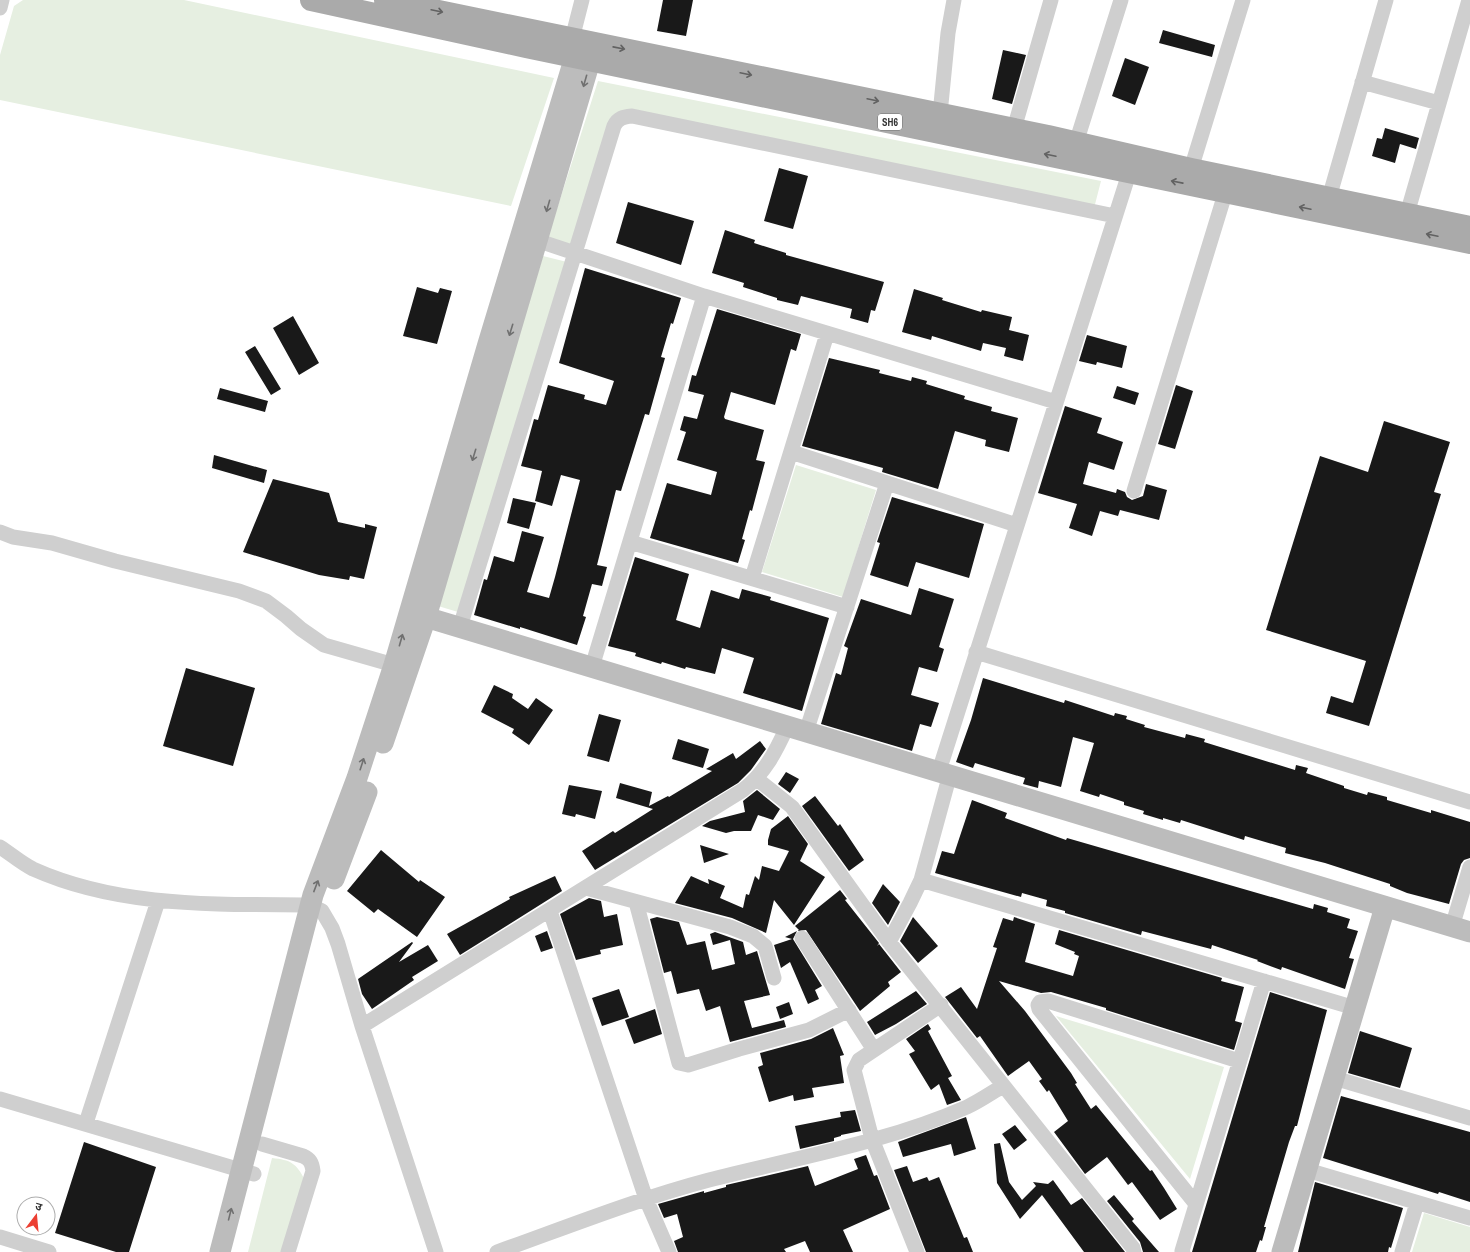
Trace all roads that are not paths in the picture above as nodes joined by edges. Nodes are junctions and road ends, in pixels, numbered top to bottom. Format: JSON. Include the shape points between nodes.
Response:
{"nodes":[{"id":1,"x":2,"y":0,"type":"edge"},
{"id":2,"x":311,"y":0,"type":"edge"},
{"id":3,"x":385,"y":0,"type":"edge"},
{"id":4,"x":582,"y":0,"type":"edge"},
{"id":5,"x":954,"y":0,"type":"edge"},
{"id":6,"x":1051,"y":0,"type":"edge"},
{"id":7,"x":1121,"y":0,"type":"edge"},
{"id":8,"x":1243,"y":0,"type":"edge"},
{"id":9,"x":1386,"y":0,"type":"edge"},
{"id":10,"x":1469,"y":0,"type":"edge"},
{"id":11,"x":0,"y":8,"type":"edge"},
{"id":12,"x":583,"y":48,"type":"junction"},
{"id":13,"x":1362,"y":82,"type":"junction"},
{"id":14,"x":1439,"y":103,"type":"junction"},
{"id":15,"x":940,"y":114,"type":"junction"},
{"id":16,"x":1014,"y":129,"type":"junction"},
{"id":17,"x":1076,"y":143,"type":"junction"},
{"id":18,"x":1132,"y":164,"type":"junction"},
{"id":19,"x":1191,"y":169,"type":"junction"},
{"id":20,"x":1228,"y":184,"type":"junction"},
{"id":21,"x":1329,"y":198,"type":"junction"},
{"id":22,"x":1407,"y":214,"type":"junction"},
{"id":23,"x":1115,"y":216,"type":"junction"},
{"id":24,"x":1470,"y":227,"type":"edge"},
{"id":25,"x":529,"y":238,"type":"junction"},
{"id":26,"x":1470,"y":243,"type":"edge"},
{"id":27,"x":575,"y":255,"type":"junction"},
{"id":28,"x":704,"y":296,"type":"junction"},
{"id":29,"x":827,"y":334,"type":"junction"},
{"id":30,"x":1056,"y":402,"type":"junction"},
{"id":31,"x":791,"y":452,"type":"junction"},
{"id":32,"x":887,"y":483,"type":"junction"},
{"id":33,"x":1134,"y":491,"type":"dead end"},
{"id":34,"x":1017,"y":525,"type":"junction"},
{"id":35,"x":0,"y":532,"type":"edge"},
{"id":36,"x":630,"y":542,"type":"junction"},
{"id":37,"x":752,"y":578,"type":"junction"},
{"id":38,"x":847,"y":607,"type":"junction"},
{"id":39,"x":417,"y":614,"type":"junction"},
{"id":40,"x":460,"y":627,"type":"junction"},
{"id":41,"x":976,"y":652,"type":"junction"},
{"id":42,"x":394,"y":665,"type":"junction"},
{"id":43,"x":592,"y":668,"type":"junction"},
{"id":44,"x":797,"y":730,"type":"junction"},
{"id":45,"x":944,"y":773,"type":"junction"},
{"id":46,"x":757,"y":779,"type":"junction"},
{"id":47,"x":1470,"y":802,"type":"edge"},
{"id":48,"x":0,"y":847,"type":"edge"},
{"id":49,"x":1470,"y":867,"type":"edge"},
{"id":50,"x":920,"y":880,"type":"junction"},
{"id":51,"x":586,"y":888,"type":"junction"},
{"id":52,"x":158,"y":901,"type":"junction"},
{"id":53,"x":636,"y":902,"type":"junction"},
{"id":54,"x":1385,"y":907,"type":"junction"},
{"id":55,"x":316,"y":908,"type":"junction"},
{"id":56,"x":550,"y":911,"type":"junction"},
{"id":57,"x":1461,"y":930,"type":"edge"},
{"id":58,"x":802,"y":938,"type":"dead end"},
{"id":59,"x":889,"y":942,"type":"junction"},
{"id":60,"x":774,"y":978,"type":"dead end"},
{"id":61,"x":1264,"y":981,"type":"junction"},
{"id":62,"x":940,"y":1005,"type":"junction"},
{"id":63,"x":1355,"y":1008,"type":"junction"},
{"id":64,"x":849,"y":1010,"type":"junction"},
{"id":65,"x":362,"y":1026,"type":"junction"},
{"id":66,"x":874,"y":1050,"type":"junction"},
{"id":67,"x":1239,"y":1061,"type":"junction"},
{"id":68,"x":1334,"y":1078,"type":"junction"},
{"id":69,"x":1003,"y":1086,"type":"junction"},
{"id":70,"x":0,"y":1099,"type":"edge"},
{"id":71,"x":1470,"y":1118,"type":"edge"},
{"id":72,"x":86,"y":1123,"type":"junction"},
{"id":73,"x":872,"y":1139,"type":"junction"},
{"id":74,"x":262,"y":1144,"type":"junction"},
{"id":75,"x":1306,"y":1170,"type":"junction"},
{"id":76,"x":248,"y":1172,"type":"junction"},
{"id":77,"x":646,"y":1198,"type":"junction"},
{"id":78,"x":1417,"y":1203,"type":"junction"},
{"id":79,"x":1196,"y":1204,"type":"junction"},
{"id":80,"x":1470,"y":1218,"type":"edge"},
{"id":81,"x":0,"y":1237,"type":"edge"},
{"id":82,"x":48,"y":1252,"type":"edge"},
{"id":83,"x":220,"y":1252,"type":"edge"},
{"id":84,"x":235,"y":1252,"type":"edge"},
{"id":85,"x":288,"y":1252,"type":"edge"},
{"id":86,"x":436,"y":1252,"type":"edge"},
{"id":87,"x":497,"y":1252,"type":"edge"},
{"id":88,"x":669,"y":1252,"type":"edge"},
{"id":89,"x":917,"y":1252,"type":"edge"},
{"id":90,"x":1134,"y":1252,"type":"edge"},
{"id":91,"x":1182,"y":1252,"type":"edge"},
{"id":92,"x":1282,"y":1252,"type":"edge"},
{"id":93,"x":1402,"y":1252,"type":"edge"}],
"edges":[{"from":1,"to":11,"type":"street"},
{"from":2,"to":12,"type":"main road","number":"SH6"},
{"from":3,"to":12,"type":"main road","number":"SH6","one_way":true},
{"from":4,"to":12,"type":"street"},
{"from":5,"to":15,"type":"street","via":[[948,32]]},
{"from":6,"to":16,"type":"street"},
{"from":7,"to":17,"type":"street"},
{"from":8,"to":19,"type":"street"},
{"from":9,"to":13,"type":"street"},
{"from":10,"to":14,"type":"street"},
{"from":12,"to":15,"type":"main road","number":"SH6","one_way":true},
{"from":18,"to":12,"type":"main road","number":"SH6","one_way":true},
{"from":12,"to":25,"type":"main road"},
{"from":13,"to":14,"type":"street"},
{"from":13,"to":21,"type":"street"},
{"from":14,"to":22,"type":"street"},
{"from":15,"to":16,"type":"main road","number":"SH6"},
{"from":16,"to":17,"type":"main road","number":"SH6"},
{"from":17,"to":18,"type":"main road","number":"SH6"},
{"from":18,"to":19,"type":"main road","number":"SH6"},
{"from":20,"to":18,"type":"main road","number":"SH6","one_way":true},
{"from":18,"to":23,"type":"street"},
{"from":19,"to":20,"type":"main road","number":"SH6"},
{"from":20,"to":21,"type":"main road","number":"SH6"},
{"from":26,"to":20,"type":"main road","number":"SH6","one_way":true},
{"from":20,"to":33,"type":"street"},
{"from":21,"to":22,"type":"main road","number":"SH6"},
{"from":22,"to":24,"type":"main road","number":"SH6"},
{"from":23,"to":27,"type":"street","via":[[632,116],[622,117],[614,126]]},
{"from":23,"to":30,"type":"street"},
{"from":25,"to":27,"type":"street"},
{"from":25,"to":39,"type":"main road"},
{"from":27,"to":28,"type":"street"},
{"from":27,"to":40,"type":"street"},
{"from":28,"to":29,"type":"street"},
{"from":28,"to":36,"type":"street"},
{"from":29,"to":30,"type":"street"},
{"from":29,"to":31,"type":"street"},
{"from":30,"to":34,"type":"street"},
{"from":31,"to":32,"type":"street"},
{"from":31,"to":37,"type":"street"},
{"from":32,"to":34,"type":"street"},
{"from":32,"to":38,"type":"street"},
{"from":34,"to":41,"type":"street"},
{"from":35,"to":42,"type":"street","via":[[239,591],[266,601],[324,645]]},
{"from":36,"to":37,"type":"street"},
{"from":36,"to":43,"type":"street"},
{"from":37,"to":38,"type":"street"},
{"from":38,"to":44,"type":"street"},
{"from":39,"to":40,"type":"main road"},
{"from":42,"to":39,"type":"main road","one_way":true},
{"from":39,"to":55,"type":"main road","via":[[360,812]]},
{"from":40,"to":43,"type":"main road"},
{"from":41,"to":45,"type":"street"},
{"from":41,"to":47,"type":"street"},
{"from":55,"to":42,"type":"main road","one_way":true},
{"from":43,"to":44,"type":"main road"},
{"from":44,"to":45,"type":"main road"},
{"from":44,"to":46,"type":"street","via":[[776,751]]},
{"from":45,"to":50,"type":"street"},
{"from":45,"to":54,"type":"main road"},
{"from":46,"to":51,"type":"street"},
{"from":46,"to":59,"type":"street","via":[[792,808]]},
{"from":48,"to":52,"type":"street","via":[[32,868],[73,884]]},
{"from":49,"to":57,"type":"street"},
{"from":50,"to":59,"type":"street"},
{"from":50,"to":61,"type":"street"},
{"from":51,"to":53,"type":"street"},
{"from":51,"to":56,"type":"street"},
{"from":52,"to":55,"type":"street"},
{"from":52,"to":72,"type":"street"},
{"from":53,"to":60,"type":"street","via":[[730,927],[753,936],[765,946]]},
{"from":53,"to":64,"type":"street","via":[[679,1063],[688,1065],[739,1048],[809,1030]]},
{"from":54,"to":57,"type":"main road"},
{"from":54,"to":63,"type":"main road"},
{"from":55,"to":65,"type":"street","via":[[332,928]]},
{"from":55,"to":74,"type":"main road"},
{"from":55,"to":76,"type":"main road"},
{"from":56,"to":65,"type":"street"},
{"from":56,"to":77,"type":"street"},
{"from":58,"to":64,"type":"street"},
{"from":59,"to":62,"type":"street"},
{"from":61,"to":63,"type":"street"},
{"from":61,"to":67,"type":"street"},
{"from":62,"to":66,"type":"street"},
{"from":62,"to":69,"type":"street"},
{"from":63,"to":68,"type":"main road"},
{"from":64,"to":66,"type":"street"},
{"from":65,"to":86,"type":"street"},
{"from":66,"to":73,"type":"street","via":[[858,1060],[854,1070]]},
{"from":67,"to":79,"type":"street"},
{"from":67,"to":79,"type":"street","via":[[1048,1001],[1040,1002],[1038,1005]]},
{"from":68,"to":71,"type":"street"},
{"from":68,"to":75,"type":"main road"},
{"from":69,"to":73,"type":"street","via":[[968,1106],[932,1121]]},
{"from":69,"to":90,"type":"street"},
{"from":70,"to":72,"type":"street"},
{"from":72,"to":76,"type":"street"},
{"from":73,"to":77,"type":"street"},
{"from":73,"to":89,"type":"street"},
{"from":74,"to":76,"type":"main road"},
{"from":74,"to":85,"type":"street","via":[[303,1156],[312,1164],[313,1171]]},
{"from":75,"to":78,"type":"street"},
{"from":75,"to":92,"type":"main road"},
{"from":83,"to":76,"type":"main road","one_way":true},
{"from":76,"to":84,"type":"main road"},
{"from":77,"to":87,"type":"street"},
{"from":77,"to":88,"type":"street"},
{"from":78,"to":80,"type":"street"},
{"from":78,"to":93,"type":"street"},
{"from":79,"to":91,"type":"street"},
{"from":81,"to":82,"type":"street"}]}
